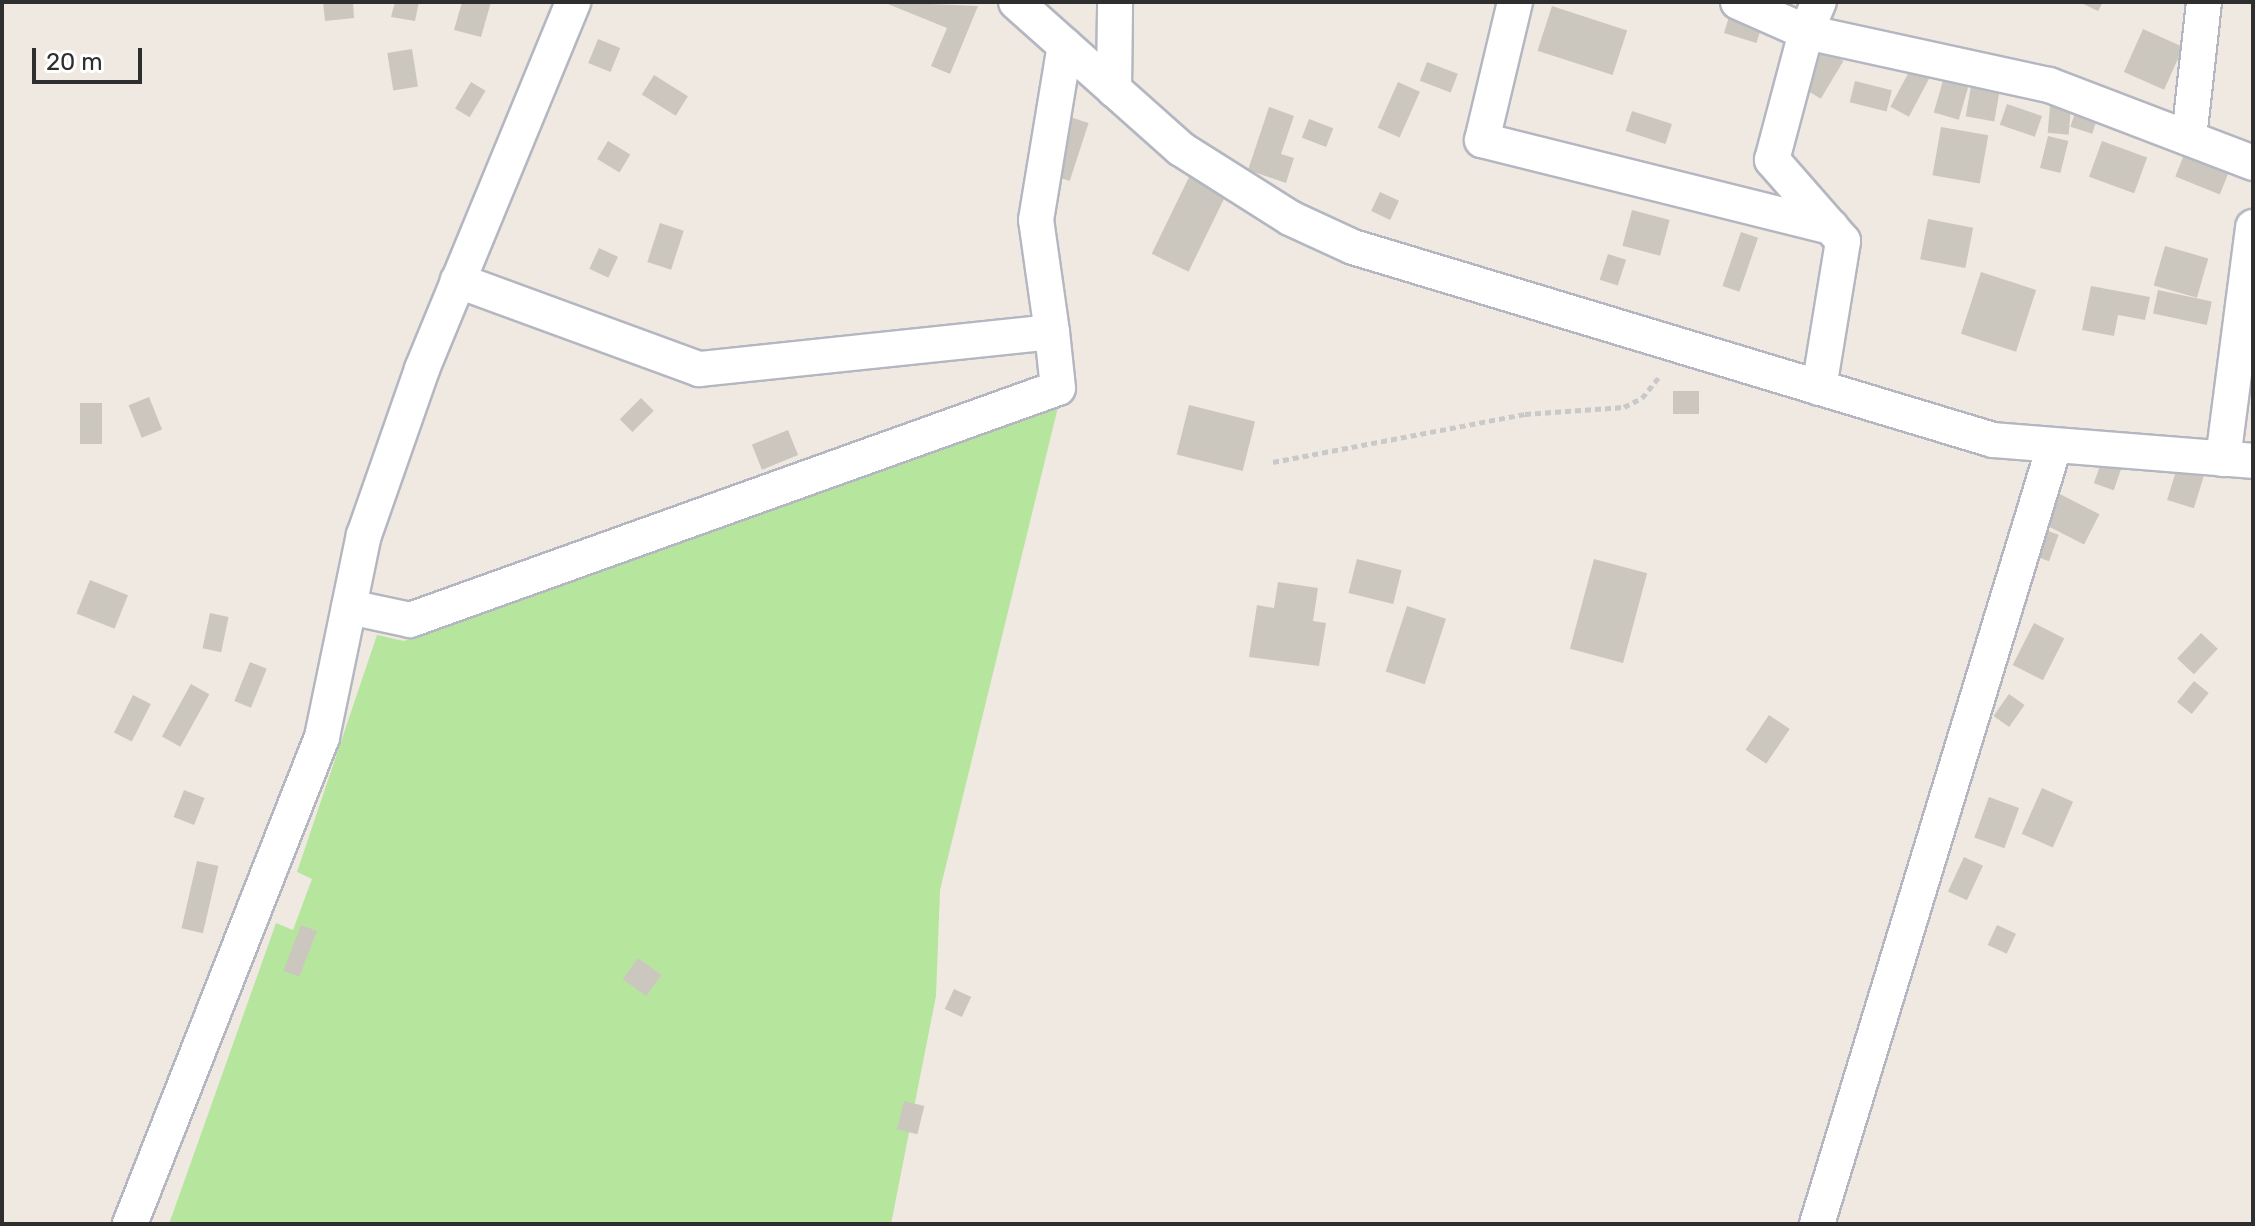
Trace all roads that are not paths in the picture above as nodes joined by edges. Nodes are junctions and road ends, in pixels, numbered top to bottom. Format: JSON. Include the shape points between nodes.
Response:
{"nodes":[{"id":1,"x":573,"y":2,"type":"edge"},
{"id":2,"x":1016,"y":2,"type":"edge"},
{"id":3,"x":1115,"y":2,"type":"edge"},
{"id":4,"x":1515,"y":2,"type":"edge"},
{"id":5,"x":1738,"y":2,"type":"edge"},
{"id":6,"x":2204,"y":2,"type":"edge"},
{"id":7,"x":1812,"y":17,"type":"edge"},
{"id":8,"x":1065,"y":45,"type":"junction"},
{"id":9,"x":1114,"y":90,"type":"junction"},
{"id":10,"x":2189,"y":138,"type":"junction"},
{"id":11,"x":2253,"y":163,"type":"edge"},
{"id":12,"x":1831,"y":227,"type":"junction"},
{"id":13,"x":2253,"y":227,"type":"edge"},
{"id":14,"x":458,"y":281,"type":"junction"},
{"id":15,"x":1052,"y":332,"type":"junction"},
{"id":16,"x":1819,"y":388,"type":"junction"},
{"id":17,"x":2054,"y":447,"type":"junction"},
{"id":18,"x":2238,"y":460,"type":"edge"},
{"id":19,"x":349,"y":607,"type":"junction"},
{"id":20,"x":130,"y":1224,"type":"edge"},
{"id":21,"x":1817,"y":1224,"type":"edge"}],
"edges":[{"from":1,"to":14,"type":"street"},
{"from":2,"to":8,"type":"street"},
{"from":3,"to":9,"type":"street"},
{"from":4,"to":12,"type":"street","via":[[1482,140]]},
{"from":5,"to":7,"type":"street"},
{"from":6,"to":10,"type":"street"},
{"from":7,"to":10,"type":"street","via":[[2049,85]]},
{"from":7,"to":12,"type":"street","via":[[1772,160]]},
{"from":8,"to":9,"type":"street"},
{"from":8,"to":15,"type":"street","via":[[1036,220]]},
{"from":9,"to":16,"type":"street","via":[[1181,149],[1328,236],[1424,272]]},
{"from":10,"to":11,"type":"street"},
{"from":12,"to":16,"type":"street","via":[[1843,241]]},
{"from":13,"to":18,"type":"street"},
{"from":14,"to":15,"type":"street","via":[[699,369]]},
{"from":14,"to":19,"type":"street","via":[[364,535]]},
{"from":15,"to":19,"type":"street","via":[[1058,388],[410,620]]},
{"from":16,"to":17,"type":"street","via":[[1993,440]]},
{"from":17,"to":18,"type":"street"},
{"from":17,"to":21,"type":"street"},
{"from":19,"to":20,"type":"street","via":[[322,737]]}]}
